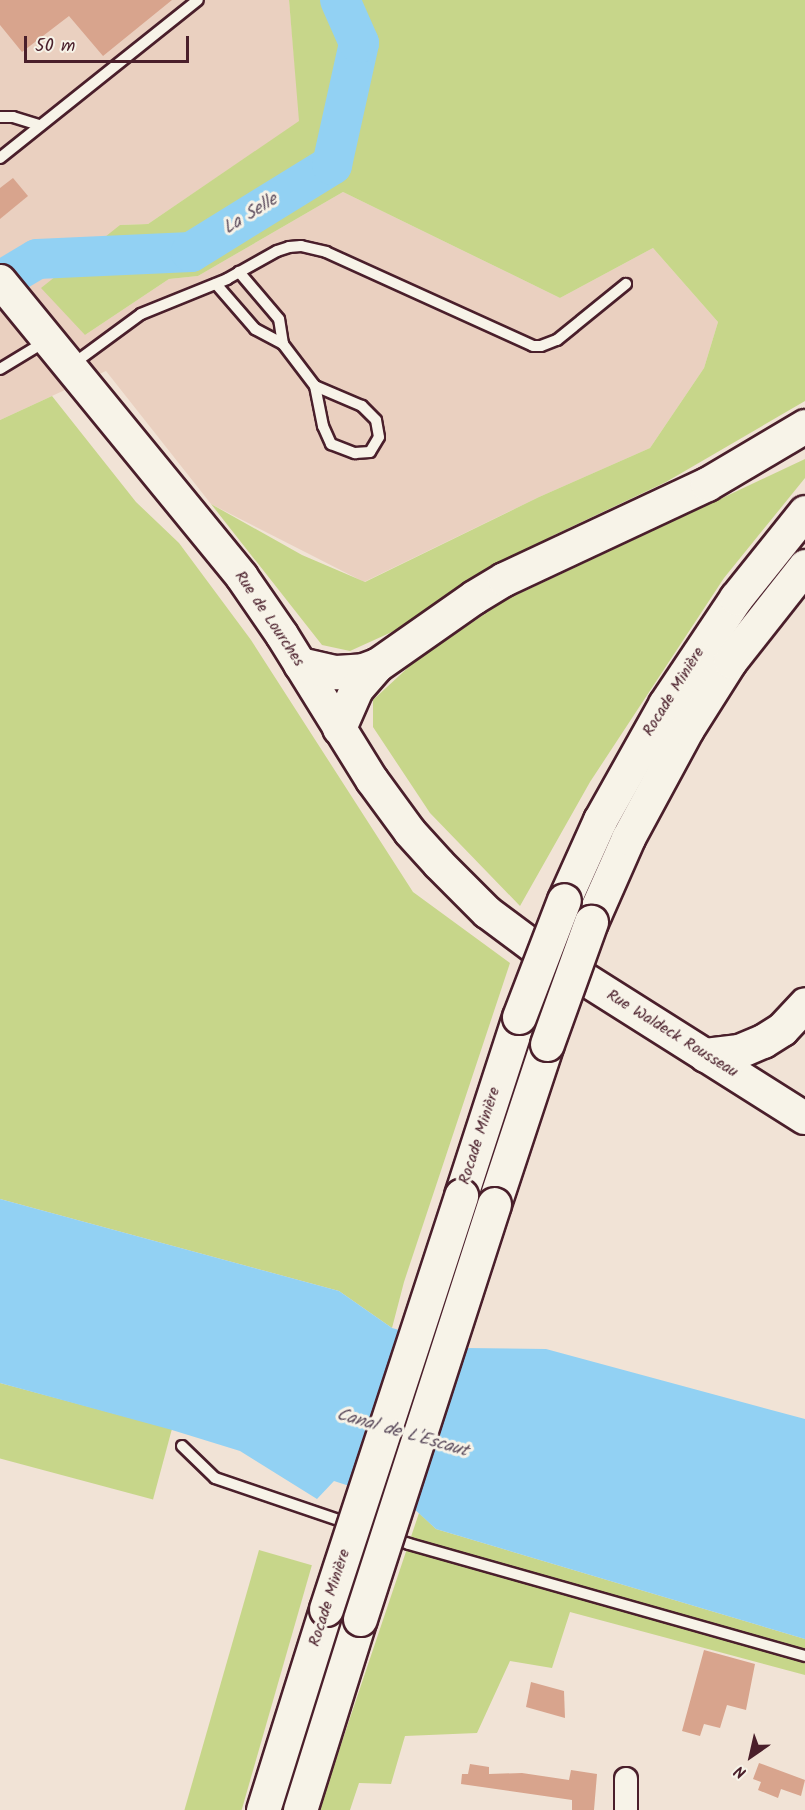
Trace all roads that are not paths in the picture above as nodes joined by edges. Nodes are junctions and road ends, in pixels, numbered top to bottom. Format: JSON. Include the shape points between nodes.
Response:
{"nodes":[{"id":1,"x":198,"y":0,"type":"edge"},
{"id":2,"x":0,"y":117,"type":"edge"},
{"id":3,"x":40,"y":125,"type":"junction"},
{"id":4,"x":0,"y":158,"type":"edge"},
{"id":5,"x":239,"y":272,"type":"junction"},
{"id":6,"x":216,"y":284,"type":"junction"},
{"id":7,"x":626,"y":285,"type":"dead end"},
{"id":8,"x":7,"y":289,"type":"edge"},
{"id":9,"x":48,"y":339,"type":"junction"},
{"id":10,"x":283,"y":344,"type":"junction"},
{"id":11,"x":70,"y":366,"type":"junction"},
{"id":12,"x":0,"y":369,"type":"edge"},
{"id":13,"x":315,"y":386,"type":"junction"},
{"id":14,"x":805,"y":426,"type":"edge"},
{"id":15,"x":805,"y":512,"type":"edge"},
{"id":16,"x":805,"y":566,"type":"edge"},
{"id":17,"x":300,"y":664,"type":"junction"},
{"id":18,"x":377,"y":665,"type":"junction"},
{"id":19,"x":339,"y":728,"type":"junction"},
{"id":20,"x":540,"y":951,"type":"joint"},
{"id":21,"x":805,"y":1004,"type":"edge"},
{"id":22,"x":705,"y":1055,"type":"junction"},
{"id":23,"x":805,"y":1118,"type":"edge"},
{"id":24,"x":182,"y":1446,"type":"dead end"},
{"id":25,"x":805,"y":1656,"type":"edge"},
{"id":26,"x":626,"y":1779,"type":"dead end"},
{"id":27,"x":263,"y":1810,"type":"edge"},
{"id":28,"x":300,"y":1810,"type":"edge"},
{"id":29,"x":626,"y":1810,"type":"edge"}],
"edges":[{"from":1,"to":3,"type":"lane"},
{"from":2,"to":3,"type":"lane"},
{"from":3,"to":4,"type":"lane"},
{"from":5,"to":6,"type":"lane"},
{"from":5,"to":7,"type":"lane","via":[[290,247],[313,248],[533,346],[557,340]]},
{"from":5,"to":10,"type":"lane","via":[[279,319]]},
{"from":6,"to":10,"type":"lane","via":[[255,329]]},
{"from":6,"to":11,"type":"lane","via":[[141,314]]},
{"from":8,"to":9,"type":"street","name":"Rue de Lourches"},
{"from":9,"to":11,"type":"street","name":"Rue de Lourches"},
{"from":9,"to":12,"type":"lane"},
{"from":10,"to":13,"type":"lane"},
{"from":11,"to":17,"type":"street","name":"Rue de Lourches","via":[[242,577]]},
{"from":13,"to":13,"type":"lane","via":[[322,426],[331,444],[355,453],[370,452],[379,437],[376,420],[362,406]]},
{"from":14,"to":18,"type":"highway","via":[[691,492],[504,579]]},
{"from":15,"to":27,"type":"highway","name":"Rocade Minière","bridge":true,"via":[[736,598],[665,704],[600,820],[564,900],[519,1017]]},
{"from":16,"to":28,"type":"highway","name":"Rocade Minière","bridge":true,"via":[[730,661],[687,729],[632,829],[591,921],[494,1204]]},
{"from":17,"to":18,"type":"highway","via":[[336,672]]},
{"from":17,"to":19,"type":"street","name":"Rue de Lourches"},
{"from":18,"to":19,"type":"highway","via":[[356,689]]},
{"from":19,"to":20,"type":"street","name":"Rue de Lourches","via":[[383,796],[425,849],[487,912]]},
{"from":20,"to":22,"type":"street","name":"Rue Waldeck Rousseau"},
{"from":21,"to":22,"type":"highway","via":[[782,1029],[763,1041],[739,1051]]},
{"from":22,"to":23,"type":"street","name":"Rue Waldeck Rousseau"},
{"from":24,"to":25,"type":"lane","via":[[215,1478],[409,1544]]},
{"from":26,"to":29,"type":"street"}]}
